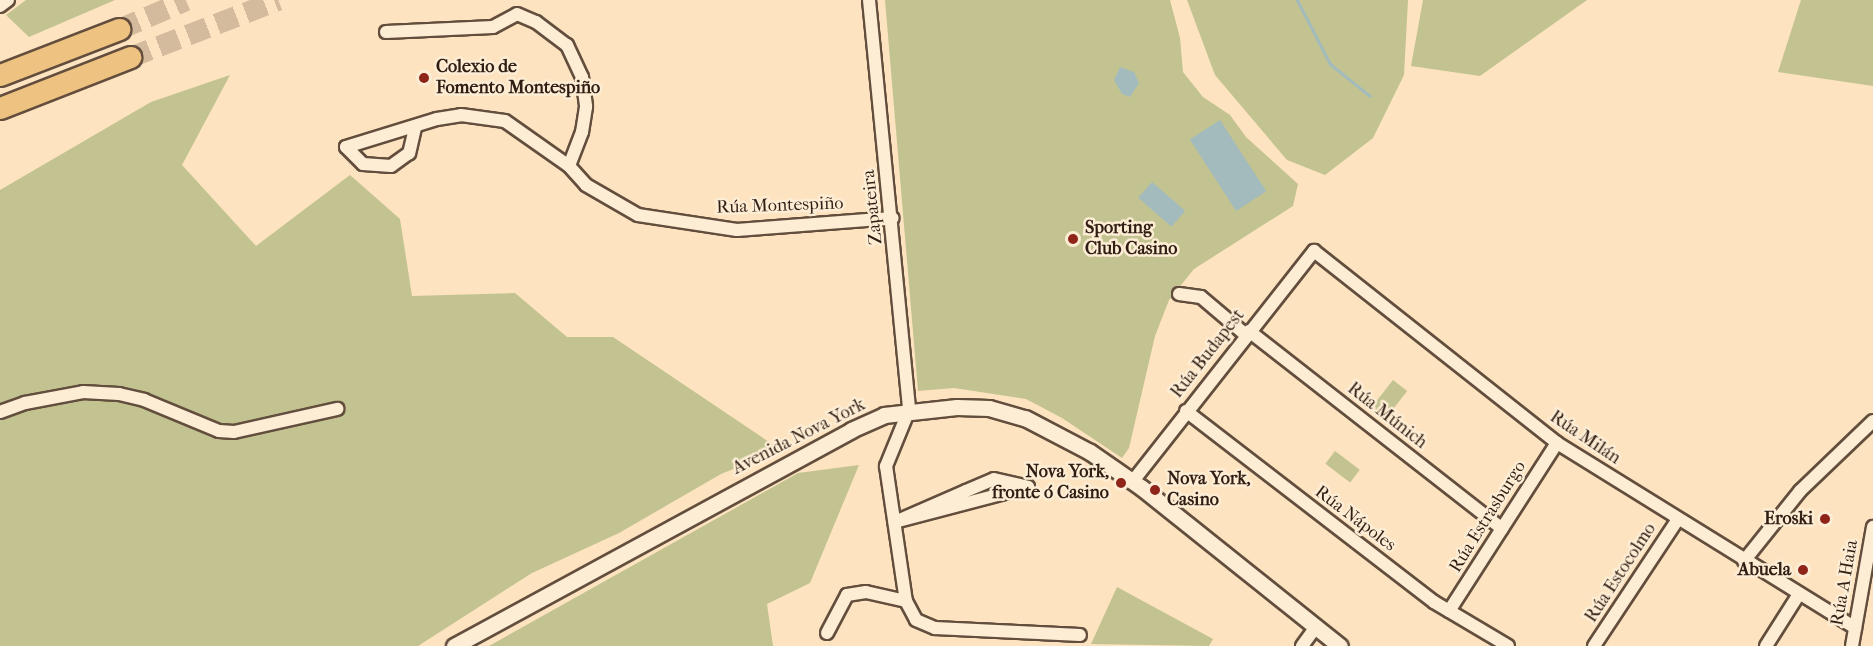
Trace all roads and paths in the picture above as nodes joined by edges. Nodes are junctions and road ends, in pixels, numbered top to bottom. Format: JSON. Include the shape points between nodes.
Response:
{"nodes":[{"id":1,"x":8,"y":0,"type":"edge"},
{"id":2,"x":869,"y":0,"type":"edge"},
{"id":3,"x":0,"y":6,"type":"edge"},
{"id":4,"x":119,"y":29,"type":"tunnel mouth"},
{"id":5,"x":386,"y":32,"type":"dead end"},
{"id":6,"x":130,"y":57,"type":"tunnel mouth"},
{"id":7,"x":0,"y":75,"type":"edge"},
{"id":8,"x":0,"y":108,"type":"edge"},
{"id":9,"x":415,"y":128,"type":"junction"},
{"id":10,"x":569,"y":166,"type":"junction"},
{"id":11,"x":892,"y":218,"type":"junction"},
{"id":12,"x":1314,"y":251,"type":"joint"},
{"id":13,"x":1179,"y":294,"type":"dead end"},
{"id":14,"x":1248,"y":333,"type":"junction"},
{"id":15,"x":337,"y":410,"type":"dead end"},
{"id":16,"x":909,"y":410,"type":"junction"},
{"id":17,"x":1186,"y":411,"type":"junction"},
{"id":18,"x":0,"y":412,"type":"edge"},
{"id":19,"x":1873,"y":421,"type":"edge"},
{"id":20,"x":1873,"y":428,"type":"edge"},
{"id":21,"x":1854,"y":438,"type":"junction"},
{"id":22,"x":1557,"y":443,"type":"junction"},
{"id":23,"x":1132,"y":481,"type":"junction"},
{"id":24,"x":1677,"y":519,"type":"junction"},
{"id":25,"x":895,"y":522,"type":"junction"},
{"id":26,"x":1873,"y":527,"type":"edge"},
{"id":27,"x":1502,"y":529,"type":"junction"},
{"id":28,"x":1744,"y":561,"type":"junction"},
{"id":29,"x":1799,"y":594,"type":"junction"},
{"id":30,"x":906,"y":602,"type":"junction"},
{"id":31,"x":1449,"y":611,"type":"junction"},
{"id":32,"x":1315,"y":628,"type":"junction"},
{"id":33,"x":1855,"y":628,"type":"junction"},
{"id":34,"x":827,"y":633,"type":"dead end"},
{"id":35,"x":1080,"y":635,"type":"dead end"},
{"id":36,"x":454,"y":646,"type":"edge"},
{"id":37,"x":1302,"y":646,"type":"edge"},
{"id":38,"x":1340,"y":646,"type":"edge"},
{"id":39,"x":1508,"y":646,"type":"edge"},
{"id":40,"x":1594,"y":646,"type":"edge"},
{"id":41,"x":1766,"y":646,"type":"edge"},
{"id":42,"x":1852,"y":646,"type":"edge"}],
"edges":[{"from":1,"to":3,"type":"street"},
{"from":2,"to":11,"type":"street","name":"Zapateira"},
{"from":4,"to":7,"type":"highway"},
{"from":5,"to":10,"type":"street","via":[[493,27],[517,14],[536,22],[567,45],[582,77],[586,107],[582,132]]},
{"from":6,"to":8,"type":"highway"},
{"from":9,"to":9,"type":"street","name":"Rúa Montespiño","via":[[404,131],[346,147],[363,164],[391,166],[409,153]]},
{"from":9,"to":10,"type":"street","name":"Rúa Montespiño","via":[[461,115],[505,121]]},
{"from":10,"to":11,"type":"street","name":"Rúa Montespiño","via":[[586,185],[638,215],[690,225],[737,230]]},
{"from":11,"to":16,"type":"street","name":"Zapateira"},
{"from":12,"to":14,"type":"street","name":"Rúa Budapest"},
{"from":12,"to":22,"type":"street","name":"Rúa Milán"},
{"from":13,"to":14,"type":"street","name":"Rúa Múnich","via":[[1201,297]]},
{"from":14,"to":17,"type":"street","name":"Rúa Budapest"},
{"from":14,"to":27,"type":"street","name":"Rúa Múnich"},
{"from":15,"to":18,"type":"street","via":[[234,432],[119,394],[83,392]]},
{"from":16,"to":23,"type":"street","name":"Avenida Nova York","via":[[989,408],[1024,418],[1090,452]]},
{"from":16,"to":25,"type":"street","via":[[886,466]]},
{"from":16,"to":36,"type":"street","name":"Avenida Nova York","via":[[884,415],[821,445]]},
{"from":17,"to":23,"type":"street","name":"Rúa Budapest"},
{"from":17,"to":31,"type":"street","name":"Rúa Nápoles"},
{"from":19,"to":21,"type":"street"},
{"from":20,"to":21,"type":"street"},
{"from":21,"to":28,"type":"street","via":[[1800,491]]},
{"from":22,"to":24,"type":"street","name":"Rúa Milán"},
{"from":22,"to":27,"type":"street","name":"Rúa Estrasburgo"},
{"from":23,"to":32,"type":"street","name":"Avenida Nova York"},
{"from":24,"to":28,"type":"street","name":"Rúa Milán"},
{"from":24,"to":40,"type":"street","name":"Rúa Estocolmo"},
{"from":25,"to":25,"type":"street","via":[[918,519],[1028,487],[994,479]]},
{"from":25,"to":30,"type":"street"},
{"from":26,"to":33,"type":"street","name":"Rúa A Haia"},
{"from":27,"to":31,"type":"street","name":"Rúa Estrasburgo"},
{"from":28,"to":29,"type":"street","name":"Rúa Milán"},
{"from":29,"to":33,"type":"street","name":"Rúa Milán"},
{"from":29,"to":41,"type":"street"},
{"from":30,"to":34,"type":"street","via":[[866,592],[847,595]]},
{"from":30,"to":35,"type":"street","via":[[916,620],[935,628]]},
{"from":31,"to":39,"type":"street","name":"Rúa Nápoles"},
{"from":32,"to":37,"type":"street"},
{"from":32,"to":38,"type":"street","name":"Avenida Nova York"},
{"from":33,"to":42,"type":"street","name":"Rúa A Haia"}]}
